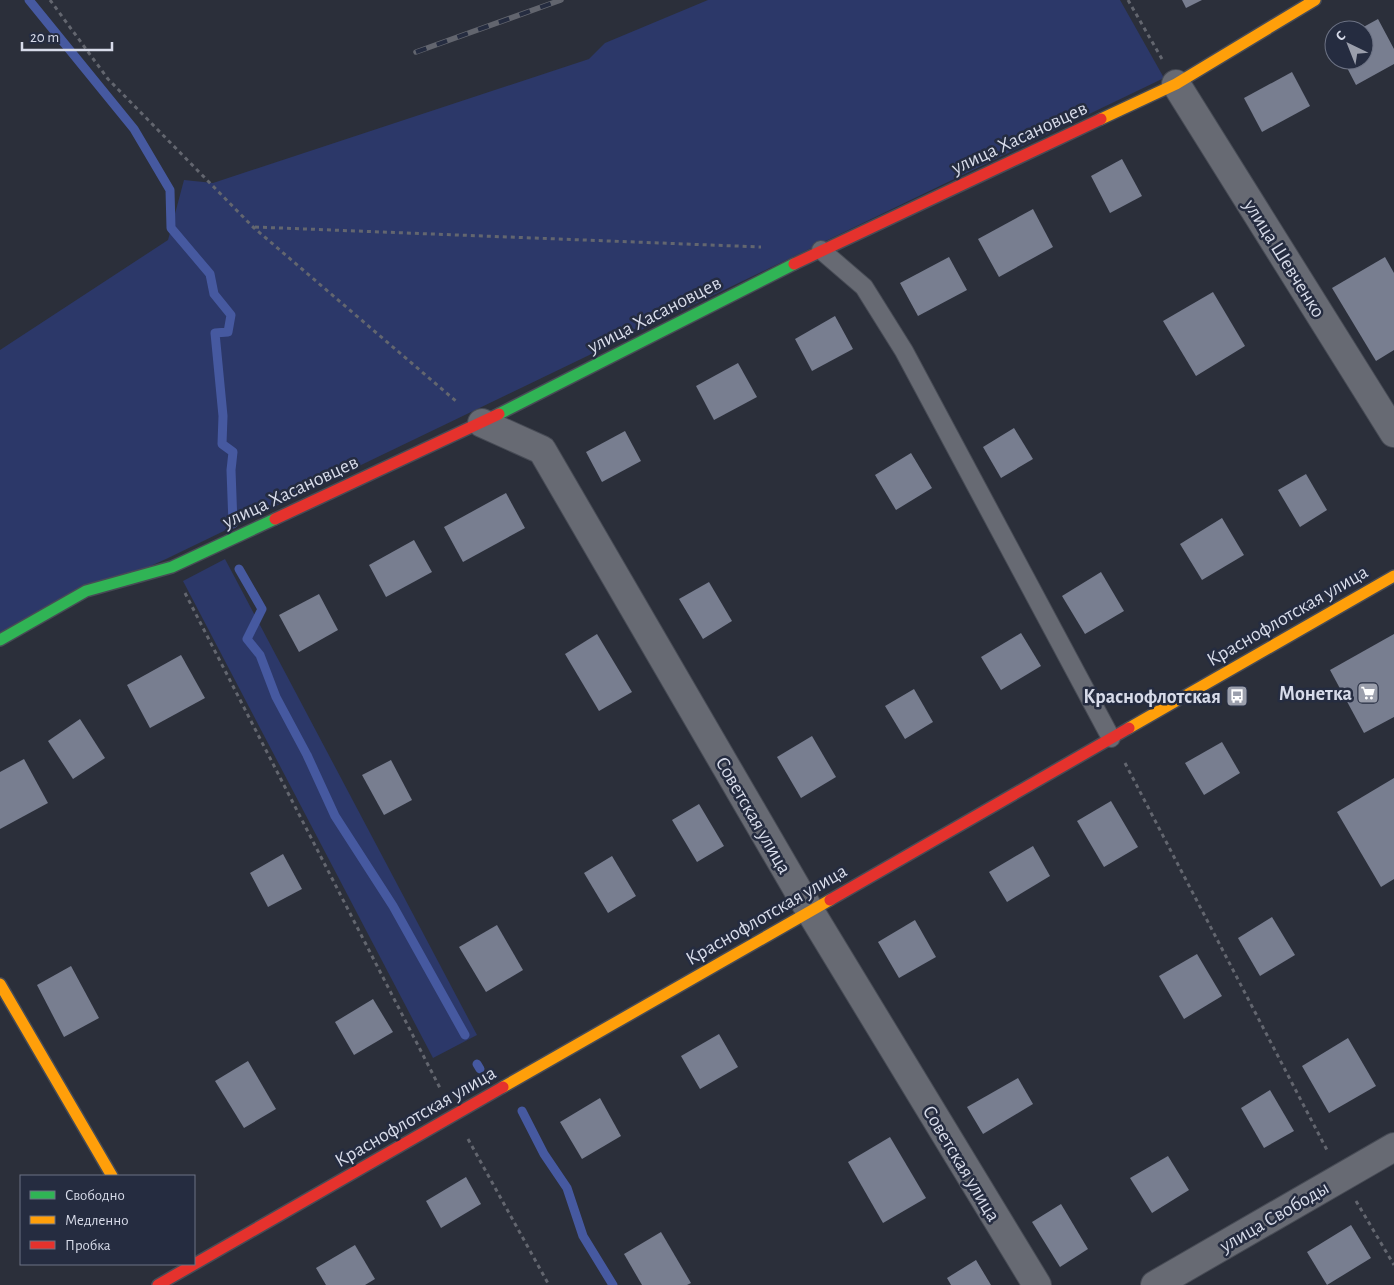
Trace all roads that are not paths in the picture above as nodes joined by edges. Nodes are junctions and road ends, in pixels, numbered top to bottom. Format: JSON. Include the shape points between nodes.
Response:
{"nodes":[{"id":1,"x":1315,"y":0,"type":"edge"},
{"id":2,"x":1176,"y":84,"type":"junction"},
{"id":3,"x":821,"y":250,"type":"junction"},
{"id":4,"x":482,"y":423,"type":"junction"},
{"id":5,"x":1394,"y":433,"type":"edge"},
{"id":6,"x":1394,"y":576,"type":"edge"},
{"id":7,"x":0,"y":640,"type":"edge"},
{"id":8,"x":1111,"y":738,"type":"junction"},
{"id":9,"x":810,"y":911,"type":"junction"},
{"id":10,"x":0,"y":984,"type":"edge"},
{"id":11,"x":1394,"y":1147,"type":"edge"},
{"id":12,"x":111,"y":1175,"type":"edge"},
{"id":13,"x":195,"y":1263,"type":"edge"},
{"id":14,"x":192,"y":1265,"type":"edge"},
{"id":15,"x":166,"y":1280,"type":"edge"},
{"id":16,"x":1036,"y":1285,"type":"edge"},
{"id":17,"x":1155,"y":1285,"type":"edge"}],
"edges":[{"from":1,"to":2,"type":"street","name":"улица Хасановцев"},
{"from":2,"to":3,"type":"street","name":"улица Хасановцев"},
{"from":2,"to":5,"type":"street","name":"улица Шевченко"},
{"from":3,"to":4,"type":"street","name":"улица Хасановцев"},
{"from":3,"to":8,"type":"lane","via":[[864,287],[904,351]]},
{"from":4,"to":7,"type":"street","name":"улица Хасановцев","via":[[172,567],[86,592]]},
{"from":4,"to":9,"type":"street","name":"Советская улица","via":[[542,450]]},
{"from":6,"to":8,"type":"street","name":"Краснофлотская улица"},
{"from":8,"to":9,"type":"street","name":"Краснофлотская улица"},
{"from":9,"to":13,"type":"street","name":"Краснофлотская улица"},
{"from":9,"to":16,"type":"street","name":"Советская улица"},
{"from":10,"to":12,"type":"street"},
{"from":11,"to":17,"type":"street","name":"улица Свободы"},
{"from":14,"to":15,"type":"street","name":"Краснофлотская улица"}]}
